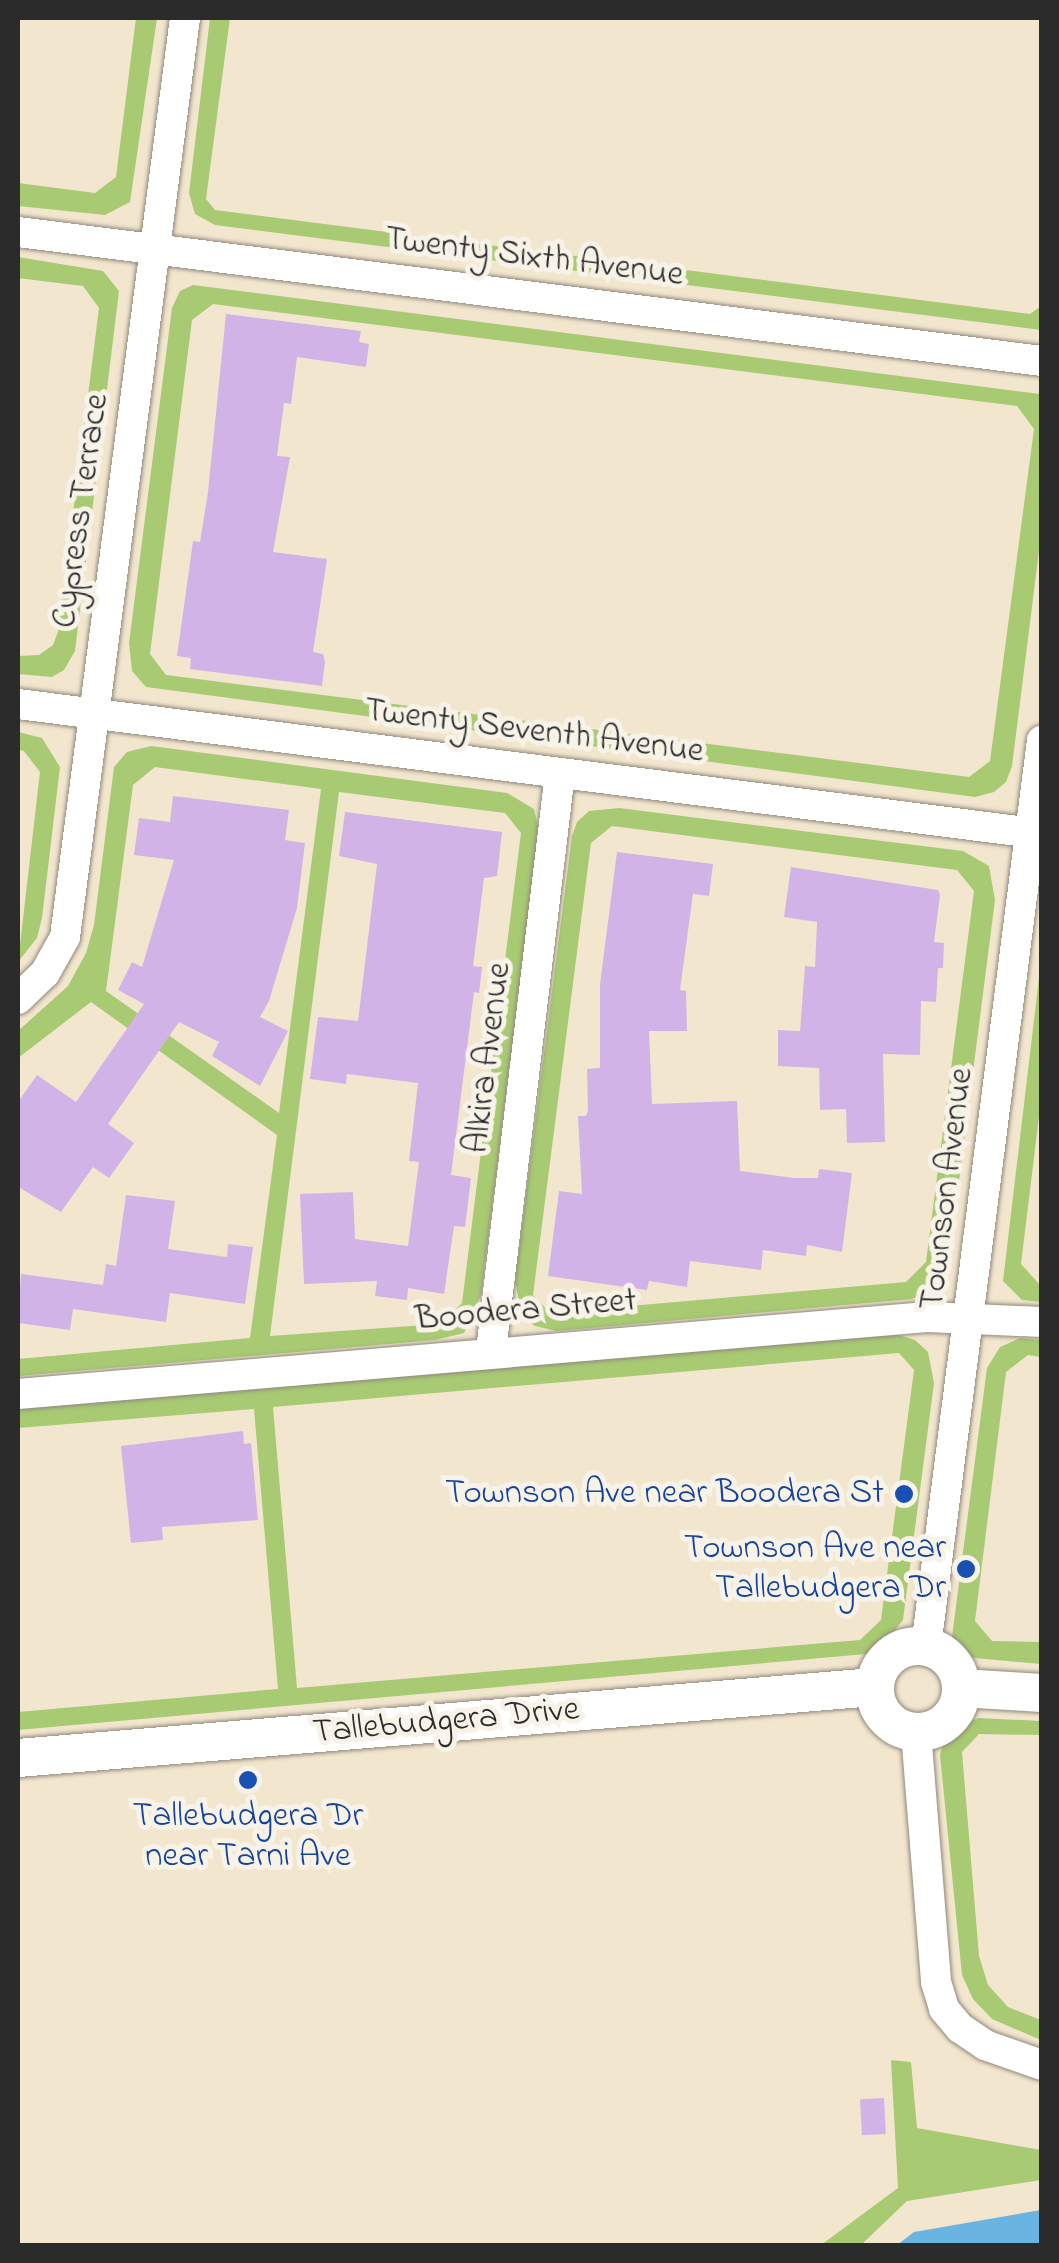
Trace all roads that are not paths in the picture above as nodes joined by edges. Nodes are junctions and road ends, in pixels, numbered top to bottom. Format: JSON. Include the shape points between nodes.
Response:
{"nodes":[{"id":1,"x":185,"y":18,"type":"edge"},
{"id":2,"x":18,"y":232,"type":"edge"},
{"id":3,"x":156,"y":248,"type":"junction"},
{"id":4,"x":1042,"y":362,"type":"edge"},
{"id":5,"x":18,"y":704,"type":"edge"},
{"id":6,"x":92,"y":714,"type":"junction"},
{"id":7,"x":1042,"y":740,"type":"edge"},
{"id":8,"x":560,"y":773,"type":"junction"},
{"id":9,"x":1036,"y":833,"type":"edge"},
{"id":10,"x":18,"y":999,"type":"edge"},
{"id":11,"x":970,"y":1316,"type":"junction"},
{"id":12,"x":1042,"y":1322,"type":"edge"},
{"id":13,"x":491,"y":1351,"type":"junction"},
{"id":14,"x":18,"y":1394,"type":"edge"},
{"id":15,"x":926,"y":1647,"type":"junction"},
{"id":16,"x":875,"y":1687,"type":"junction"},
{"id":17,"x":961,"y":1688,"type":"junction"},
{"id":18,"x":1042,"y":1693,"type":"edge"},
{"id":19,"x":916,"y":1732,"type":"junction"},
{"id":20,"x":18,"y":1758,"type":"edge"},
{"id":21,"x":1042,"y":2065,"type":"edge"}],
"edges":[{"from":1,"to":3,"type":"street","name":"Cypress Terrace"},
{"from":2,"to":3,"type":"street","name":"Twenty Sixth Avenue"},
{"from":3,"to":4,"type":"street","name":"Twenty Sixth Avenue"},
{"from":3,"to":6,"type":"street","name":"Cypress Terrace"},
{"from":5,"to":6,"type":"street","name":"Twenty Seventh Avenue"},
{"from":6,"to":8,"type":"street","name":"Twenty Seventh Avenue"},
{"from":6,"to":10,"type":"street","name":"Cypress Terrace","via":[[65,937],[45,972]]},
{"from":7,"to":9,"type":"street","name":"Townson Avenue"},
{"from":8,"to":9,"type":"street","name":"Twenty Seventh Avenue"},
{"from":8,"to":13,"type":"street","name":"Alkira Avenue"},
{"from":9,"to":11,"type":"street","name":"Townson Avenue"},
{"from":11,"to":12,"type":"street","name":"Boodera Street"},
{"from":11,"to":13,"type":"street","name":"Boodera Street"},
{"from":11,"to":15,"type":"street","name":"Townson Avenue"},
{"from":13,"to":14,"type":"street","name":"Boodera Street"},
{"from":15,"to":16,"type":"street","via":[[912,1646],[886,1660]]},
{"from":15,"to":17,"type":"street","via":[[951,1662]]},
{"from":16,"to":19,"type":"street","via":[[882,1713],[902,1730]]},
{"from":16,"to":20,"type":"street","name":"Tallebudgera Drive"},
{"from":17,"to":18,"type":"street"},
{"from":17,"to":19,"type":"street","via":[[952,1714]]},
{"from":19,"to":21,"type":"street","via":[[936,1982],[944,2008],[985,2046]]}]}
